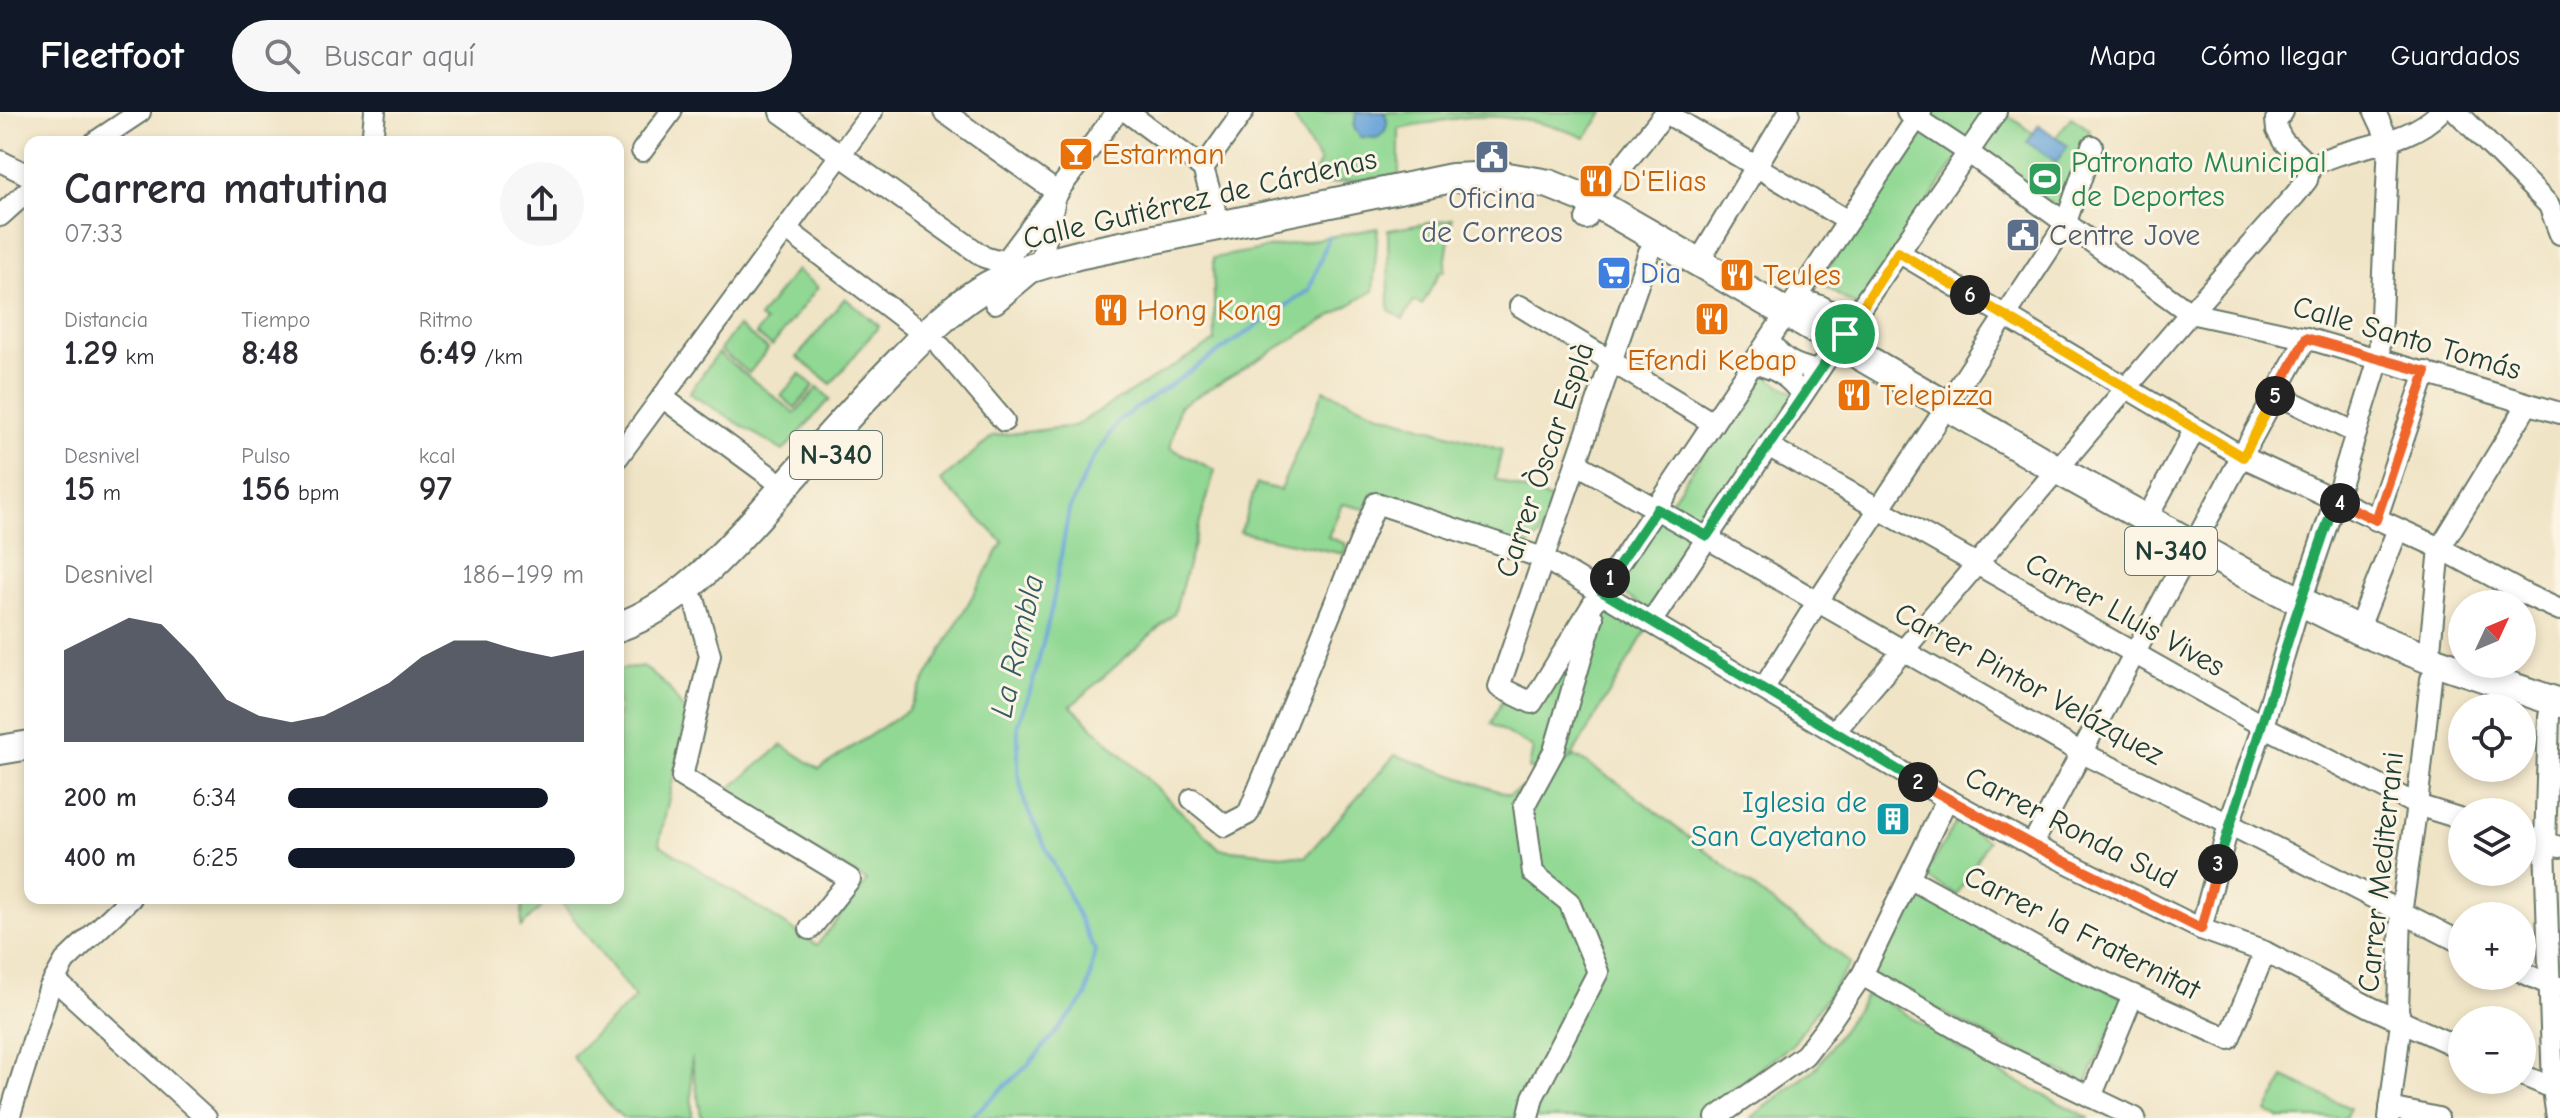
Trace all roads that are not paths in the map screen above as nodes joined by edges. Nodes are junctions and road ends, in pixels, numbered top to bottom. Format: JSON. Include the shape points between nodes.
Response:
{"nodes":[{"id":1,"x":140,"y":112,"type":"edge"},
{"id":2,"x":375,"y":112,"type":"edge"},
{"id":3,"x":671,"y":112,"type":"edge"},
{"id":4,"x":780,"y":112,"type":"edge"},
{"id":5,"x":872,"y":112,"type":"edge"},
{"id":6,"x":944,"y":112,"type":"edge"},
{"id":7,"x":1117,"y":112,"type":"edge"},
{"id":8,"x":1127,"y":112,"type":"edge"},
{"id":9,"x":1243,"y":112,"type":"edge"},
{"id":10,"x":1666,"y":112,"type":"edge"},
{"id":11,"x":1789,"y":112,"type":"edge"},
{"id":12,"x":1996,"y":112,"type":"edge"},
{"id":13,"x":2375,"y":112,"type":"edge"},
{"id":14,"x":2440,"y":112,"type":"edge"},
{"id":15,"x":2457,"y":112,"type":"edge"},
{"id":16,"x":1915,"y":114,"type":"edge"},
{"id":17,"x":2276,"y":115,"type":"edge"},
{"id":18,"x":966,"y":118,"type":"edge"},
{"id":19,"x":104,"y":136,"type":"edge"},
{"id":20,"x":373,"y":136,"type":"edge"},
{"id":21,"x":2389,"y":142,"type":"junction"},
{"id":22,"x":2092,"y":146,"type":"dead end"},
{"id":23,"x":642,"y":151,"type":"dead end"},
{"id":24,"x":1969,"y":153,"type":"junction"},
{"id":25,"x":840,"y":155,"type":"junction"},
{"id":26,"x":0,"y":161,"type":"edge"},
{"id":27,"x":1756,"y":167,"type":"junction"},
{"id":28,"x":2310,"y":167,"type":"junction"},
{"id":29,"x":1203,"y":168,"type":"junction"},
{"id":30,"x":24,"y":173,"type":"edge"},
{"id":31,"x":1058,"y":193,"type":"junction"},
{"id":32,"x":24,"y":194,"type":"edge"},
{"id":33,"x":2555,"y":200,"type":"edge"},
{"id":34,"x":1590,"y":211,"type":"junction"},
{"id":35,"x":0,"y":216,"type":"edge"},
{"id":36,"x":1848,"y":221,"type":"junction"},
{"id":37,"x":1051,"y":222,"type":"junction"},
{"id":38,"x":2065,"y":225,"type":"junction"},
{"id":39,"x":1220,"y":226,"type":"junction"},
{"id":40,"x":786,"y":229,"type":"junction"},
{"id":41,"x":1028,"y":234,"type":"junction"},
{"id":42,"x":2560,"y":234,"type":"edge"},
{"id":43,"x":1649,"y":252,"type":"junction"},
{"id":44,"x":1898,"y":252,"type":"junction"},
{"id":45,"x":1082,"y":254,"type":"junction"},
{"id":46,"x":1009,"y":258,"type":"junction"},
{"id":47,"x":1698,"y":263,"type":"junction"},
{"id":48,"x":1049,"y":272,"type":"junction"},
{"id":49,"x":1811,"y":279,"type":"junction"},
{"id":50,"x":988,"y":296,"type":"junction"},
{"id":51,"x":1520,"y":306,"type":"dead end"},
{"id":52,"x":1859,"y":310,"type":"junction"},
{"id":53,"x":2190,"y":313,"type":"junction"},
{"id":54,"x":2005,"y":316,"type":"junction"},
{"id":55,"x":1783,"y":321,"type":"junction"},
{"id":56,"x":2306,"y":338,"type":"junction"},
{"id":57,"x":933,"y":341,"type":"junction"},
{"id":58,"x":1832,"y":351,"type":"junction"},
{"id":59,"x":2379,"y":359,"type":"junction"},
{"id":60,"x":1611,"y":360,"type":"junction"},
{"id":61,"x":1754,"y":364,"type":"junction"},
{"id":62,"x":2426,"y":372,"type":"junction"},
{"id":63,"x":2126,"y":389,"type":"junction"},
{"id":64,"x":2276,"y":394,"type":"junction"},
{"id":65,"x":1802,"y":395,"type":"junction"},
{"id":66,"x":662,"y":397,"type":"junction"},
{"id":67,"x":2528,"y":404,"type":"junction"},
{"id":68,"x":1942,"y":413,"type":"junction"},
{"id":69,"x":2560,"y":413,"type":"edge"},
{"id":70,"x":1004,"y":421,"type":"dead end"},
{"id":71,"x":1713,"y":423,"type":"junction"},
{"id":72,"x":2195,"y":429,"type":"junction"},
{"id":73,"x":2356,"y":433,"type":"junction"},
{"id":74,"x":1768,"y":446,"type":"junction"},
{"id":75,"x":624,"y":449,"type":"edge"},
{"id":76,"x":2243,"y":457,"type":"junction"},
{"id":77,"x":1576,"y":463,"type":"junction"},
{"id":78,"x":2052,"y":476,"type":"junction"},
{"id":79,"x":781,"y":484,"type":"junction"},
{"id":80,"x":2335,"y":501,"type":"junction"},
{"id":81,"x":1657,"y":509,"type":"junction"},
{"id":82,"x":1879,"y":511,"type":"junction"},
{"id":83,"x":2146,"y":520,"type":"junction"},
{"id":84,"x":2376,"y":520,"type":"junction"},
{"id":85,"x":2398,"y":529,"type":"junction"},
{"id":86,"x":1707,"y":536,"type":"junction"},
{"id":87,"x":2440,"y":548,"type":"junction"},
{"id":88,"x":2189,"y":553,"type":"junction"},
{"id":89,"x":1543,"y":558,"type":"junction"},
{"id":90,"x":1976,"y":565,"type":"junction"},
{"id":91,"x":1601,"y":591,"type":"junction"},
{"id":92,"x":1818,"y":601,"type":"junction"},
{"id":93,"x":695,"y":602,"type":"junction"},
{"id":94,"x":2298,"y":610,"type":"junction"},
{"id":95,"x":2560,"y":610,"type":"edge"},
{"id":96,"x":1651,"y":622,"type":"junction"},
{"id":97,"x":624,"y":625,"type":"edge"},
{"id":98,"x":624,"y":627,"type":"edge"},
{"id":99,"x":2358,"y":630,"type":"junction"},
{"id":100,"x":1904,"y":650,"type":"junction"},
{"id":101,"x":2133,"y":654,"type":"junction"},
{"id":102,"x":2430,"y":669,"type":"junction"},
{"id":103,"x":1763,"y":689,"type":"junction"},
{"id":104,"x":2556,"y":713,"type":"edge"},
{"id":105,"x":2263,"y":726,"type":"junction"},
{"id":106,"x":1835,"y":731,"type":"junction"},
{"id":107,"x":24,"y":746,"type":"edge"},
{"id":108,"x":0,"y":750,"type":"edge"},
{"id":109,"x":2080,"y":752,"type":"junction"},
{"id":110,"x":1192,"y":799,"type":"dead end"},
{"id":111,"x":1947,"y":799,"type":"junction"},
{"id":112,"x":2417,"y":805,"type":"junction"},
{"id":113,"x":2448,"y":815,"type":"edge"},
{"id":114,"x":2229,"y":824,"type":"junction"},
{"id":115,"x":2032,"y":845,"type":"junction"},
{"id":116,"x":2553,"y":846,"type":"edge"},
{"id":117,"x":1909,"y":878,"type":"junction"},
{"id":118,"x":125,"y":904,"type":"edge"},
{"id":119,"x":2401,"y":914,"type":"junction"},
{"id":120,"x":810,"y":929,"type":"dead end"},
{"id":121,"x":2201,"y":929,"type":"junction"},
{"id":122,"x":2448,"y":936,"type":"edge"},
{"id":123,"x":2265,"y":952,"type":"junction"},
{"id":124,"x":1862,"y":975,"type":"junction"},
{"id":125,"x":2536,"y":978,"type":"edge"},
{"id":126,"x":55,"y":980,"type":"junction"},
{"id":127,"x":2555,"y":986,"type":"edge"},
{"id":128,"x":2133,"y":995,"type":"junction"},
{"id":129,"x":2401,"y":1022,"type":"junction"},
{"id":130,"x":2448,"y":1043,"type":"edge"},
{"id":131,"x":2536,"y":1081,"type":"edge"},
{"id":132,"x":2557,"y":1090,"type":"edge"},
{"id":133,"x":2091,"y":1097,"type":"junction"},
{"id":134,"x":2390,"y":1113,"type":"edge"},
{"id":135,"x":9,"y":1118,"type":"edge"},
{"id":136,"x":206,"y":1118,"type":"edge"},
{"id":137,"x":1528,"y":1118,"type":"edge"},
{"id":138,"x":1716,"y":1118,"type":"edge"},
{"id":139,"x":2135,"y":1118,"type":"edge"},
{"id":140,"x":2438,"y":1118,"type":"edge"},
{"id":141,"x":2557,"y":1118,"type":"edge"}],
"edges":[{"from":1,"to":19,"type":"street"},
{"from":2,"to":20,"type":"street"},
{"from":3,"to":23,"type":"street"},
{"from":4,"to":25,"type":"street"},
{"from":5,"to":25,"type":"street"},
{"from":6,"to":18,"type":"street"},
{"from":7,"to":31,"type":"street"},
{"from":8,"to":29,"type":"street"},
{"from":9,"to":29,"type":"street"},
{"from":10,"to":27,"type":"street"},
{"from":10,"to":34,"type":"street"},
{"from":11,"to":27,"type":"street"},
{"from":12,"to":24,"type":"street"},
{"from":13,"to":21,"type":"street"},
{"from":14,"to":21,"type":"street"},
{"from":15,"to":33,"type":"street"},
{"from":16,"to":24,"type":"street"},
{"from":16,"to":36,"type":"street"},
{"from":17,"to":28,"type":"street","via":[[2283,141]]},
{"from":18,"to":31,"type":"street"},
{"from":21,"to":28,"type":"street","via":[[2340,153]]},
{"from":21,"to":59,"type":"street"},
{"from":22,"to":38,"type":"street"},
{"from":24,"to":38,"type":"street"},
{"from":24,"to":44,"type":"street"},
{"from":25,"to":40,"type":"street"},
{"from":25,"to":46,"type":"street","via":[[984,257]]},
{"from":26,"to":30,"type":"street"},
{"from":27,"to":36,"type":"street"},
{"from":27,"to":47,"type":"street"},
{"from":28,"to":53,"type":"street","via":[[2303,185]]},
{"from":29,"to":39,"type":"street"},
{"from":31,"to":37,"type":"street"},
{"from":31,"to":41,"type":"street"},
{"from":32,"to":35,"type":"street"},
{"from":33,"to":42,"type":"street"},
{"from":34,"to":39,"type":"highway","name":"Calle Gutiérrez de Cárdenas","number":"N-340","via":[[1549,184],[1502,176],[1452,178]]},
{"from":34,"to":43,"type":"highway","number":"N-340"},
{"from":34,"to":47,"type":"highway","number":"N-340"},
{"from":34,"to":48,"type":"highway","name":"Calle Gutiérrez de Cárdenas","number":"N-340","via":[[1511,191],[1453,195]]},
{"from":36,"to":49,"type":"street"},
{"from":37,"to":45,"type":"street","via":[[1064,244]]},
{"from":37,"to":48,"type":"street"},
{"from":38,"to":53,"type":"street"},
{"from":38,"to":54,"type":"street"},
{"from":39,"to":45,"type":"highway","name":"Calle Gutiérrez de Cárdenas","number":"N-340"},
{"from":40,"to":57,"type":"street"},
{"from":40,"to":66,"type":"street"},
{"from":41,"to":46,"type":"street"},
{"from":41,"to":48,"type":"street","via":[[1031,257]]},
{"from":43,"to":55,"type":"highway","number":"N-340"},
{"from":43,"to":60,"type":"street","name":"Carrer Òscar Esplà"},
{"from":44,"to":52,"type":"street"},
{"from":44,"to":54,"type":"street"},
{"from":45,"to":48,"type":"highway","name":"Calle Gutiérrez de Cárdenas","number":"N-340"},
{"from":46,"to":50,"type":"street"},
{"from":47,"to":55,"type":"highway","number":"N-340"},
{"from":48,"to":50,"type":"highway","name":"Calle Gutiérrez de Cárdenas","number":"N-340"},
{"from":49,"to":52,"type":"street","via":[[1832,299]]},
{"from":49,"to":55,"type":"street"},
{"from":50,"to":57,"type":"highway","name":"Calle Gutiérrez de Cárdenas","number":"N-340"},
{"from":51,"to":60,"type":"street"},
{"from":52,"to":58,"type":"street"},
{"from":53,"to":56,"type":"street","name":"Calle Santo Tomás"},
{"from":53,"to":63,"type":"street"},
{"from":54,"to":63,"type":"street"},
{"from":54,"to":68,"type":"street"},
{"from":55,"to":58,"type":"highway","number":"N-340"},
{"from":55,"to":58,"type":"street","via":[[1811,301],[1827,307],[1837,318]]},
{"from":55,"to":61,"type":"street"},
{"from":56,"to":59,"type":"street","name":"Calle Santo Tomás"},
{"from":56,"to":64,"type":"street"},
{"from":57,"to":70,"type":"street"},
{"from":57,"to":79,"type":"highway","name":"Calle Gutiérrez de Cárdenas","number":"N-340"},
{"from":57,"to":93,"type":"highway","name":"Calle Gutiérrez de Cárdenas","number":"N-340","via":[[732,571]]},
{"from":58,"to":65,"type":"street"},
{"from":58,"to":68,"type":"highway","number":"N-340"},
{"from":59,"to":62,"type":"street","name":"Calle Santo Tomás"},
{"from":59,"to":73,"type":"street"},
{"from":60,"to":71,"type":"street"},
{"from":60,"to":77,"type":"street","name":"Carrer Òscar Esplà"},
{"from":61,"to":65,"type":"street","via":[[1782,373]]},
{"from":61,"to":71,"type":"street"},
{"from":62,"to":67,"type":"street","name":"Calle Santo Tomás"},
{"from":62,"to":84,"type":"street"},
{"from":63,"to":72,"type":"street"},
{"from":63,"to":78,"type":"street"},
{"from":64,"to":73,"type":"street"},
{"from":64,"to":76,"type":"street"},
{"from":65,"to":74,"type":"street"},
{"from":66,"to":75,"type":"street"},
{"from":66,"to":79,"type":"street"},
{"from":67,"to":69,"type":"street","name":"Calle Santo Tomás"},
{"from":67,"to":87,"type":"street"},
{"from":68,"to":78,"type":"highway","number":"N-340"},
{"from":68,"to":82,"type":"street"},
{"from":71,"to":81,"type":"street"},
{"from":72,"to":76,"type":"street"},
{"from":72,"to":83,"type":"street"},
{"from":73,"to":80,"type":"street"},
{"from":74,"to":82,"type":"street","name":"Carrer Lluis Vives"},
{"from":74,"to":86,"type":"street"},
{"from":76,"to":80,"type":"street"},
{"from":76,"to":88,"type":"street"},
{"from":77,"to":81,"type":"street","name":"Carrer Pintor Velázquez"},
{"from":77,"to":89,"type":"street","name":"Carrer Òscar Esplà"},
{"from":78,"to":83,"type":"highway","number":"N-340"},
{"from":78,"to":88,"type":"highway","number":"N-340"},
{"from":78,"to":90,"type":"street"},
{"from":79,"to":97,"type":"highway","name":"Calle Gutiérrez de Cárdenas","number":"N-340","via":[[720,558],[686,589]]},
{"from":80,"to":84,"type":"street"},
{"from":80,"to":94,"type":"street"},
{"from":81,"to":86,"type":"street","name":"Carrer Pintor Velázquez"},
{"from":81,"to":91,"type":"street"},
{"from":82,"to":90,"type":"street","name":"Carrer Lluis Vives"},
{"from":82,"to":92,"type":"street"},
{"from":83,"to":88,"type":"highway","number":"N-340"},
{"from":84,"to":85,"type":"street"},
{"from":85,"to":87,"type":"street"},
{"from":85,"to":99,"type":"street"},
{"from":86,"to":92,"type":"street","name":"Carrer Pintor Velázquez"},
{"from":86,"to":96,"type":"street"},
{"from":87,"to":95,"type":"street"},
{"from":87,"to":102,"type":"street","name":"Carrer Mediterrani"},
{"from":88,"to":94,"type":"highway","number":"N-340"},
{"from":88,"to":101,"type":"street"},
{"from":89,"to":91,"type":"street","name":"Carrer Ronda Sud"},
{"from":89,"to":91,"type":"street","name":"Carrer Òscar Esplà","via":[[1499,687],[1532,703]]},
{"from":89,"to":110,"type":"street","name":"Carrer Ronda Sud","via":[[1376,503],[1248,814],[1225,826]]},
{"from":90,"to":100,"type":"street"},
{"from":90,"to":101,"type":"street","name":"Carrer Lluis Vives"},
{"from":91,"to":96,"type":"street","name":"Carrer Ronda Sud"},
{"from":91,"to":137,"type":"street","via":[[1554,751],[1524,806],[1533,873],[1569,902],[1598,972],[1533,1097]]},
{"from":92,"to":100,"type":"street","name":"Carrer Pintor Velázquez"},
{"from":92,"to":103,"type":"street"},
{"from":93,"to":98,"type":"highway","name":"Calle Gutiérrez de Cárdenas","number":"N-340","via":[[650,625]]},
{"from":93,"to":120,"type":"street","via":[[710,655],[682,777],[850,879]]},
{"from":94,"to":99,"type":"highway","number":"N-340"},
{"from":94,"to":102,"type":"highway","number":"N-340"},
{"from":94,"to":105,"type":"street"},
{"from":96,"to":103,"type":"street","name":"Carrer Ronda Sud"},
{"from":99,"to":102,"type":"highway","number":"N-340"},
{"from":100,"to":106,"type":"street"},
{"from":100,"to":109,"type":"street","name":"Carrer Pintor Velázquez"},
{"from":101,"to":105,"type":"street","name":"Carrer Lluis Vives"},
{"from":101,"to":109,"type":"street"},
{"from":102,"to":104,"type":"highway","number":"N-340"},
{"from":102,"to":112,"type":"street","name":"Carrer Mediterrani"},
{"from":103,"to":106,"type":"street","name":"Carrer Ronda Sud"},
{"from":104,"to":116,"type":"street"},
{"from":105,"to":112,"type":"street","name":"Carrer Lluis Vives"},
{"from":105,"to":114,"type":"street"},
{"from":106,"to":111,"type":"street","name":"Carrer Ronda Sud"},
{"from":107,"to":108,"type":"highway"},
{"from":109,"to":114,"type":"street","name":"Carrer Pintor Velázquez"},
{"from":109,"to":115,"type":"street"},
{"from":111,"to":115,"type":"street","name":"Carrer Ronda Sud"},
{"from":111,"to":117,"type":"street"},
{"from":112,"to":113,"type":"street","name":"Carrer Lluis Vives"},
{"from":112,"to":119,"type":"street","name":"Carrer Mediterrani"},
{"from":114,"to":119,"type":"street","name":"Carrer Pintor Velázquez"},
{"from":114,"to":121,"type":"street"},
{"from":115,"to":121,"type":"street","name":"Carrer Ronda Sud"},
{"from":116,"to":127,"type":"street"},
{"from":117,"to":124,"type":"street"},
{"from":117,"to":128,"type":"street","name":"Carrer la Fraternitat"},
{"from":118,"to":126,"type":"street","via":[[65,961]]},
{"from":119,"to":122,"type":"street","name":"Carrer Pintor Velázquez"},
{"from":119,"to":129,"type":"street","name":"Carrer Mediterrani"},
{"from":121,"to":123,"type":"street","name":"Carrer Ronda Sud"},
{"from":123,"to":128,"type":"street","name":"Carrer la Fraternitat","via":[[2229,1039]]},
{"from":123,"to":129,"type":"street","name":"Carrer Ronda Sud"},
{"from":124,"to":133,"type":"street","via":[[1996,1051]]},
{"from":124,"to":138,"type":"street","via":[[1805,1055]]},
{"from":125,"to":127,"type":"street"},
{"from":126,"to":135,"type":"street"},
{"from":126,"to":136,"type":"street"},
{"from":127,"to":132,"type":"street"},
{"from":128,"to":133,"type":"street"},
{"from":129,"to":130,"type":"street","name":"Carrer Ronda Sud"},
{"from":129,"to":134,"type":"street","name":"Carrer Mediterrani"},
{"from":131,"to":132,"type":"street"},
{"from":132,"to":141,"type":"street"},
{"from":133,"to":139,"type":"street"},
{"from":134,"to":140,"type":"street"}]}
